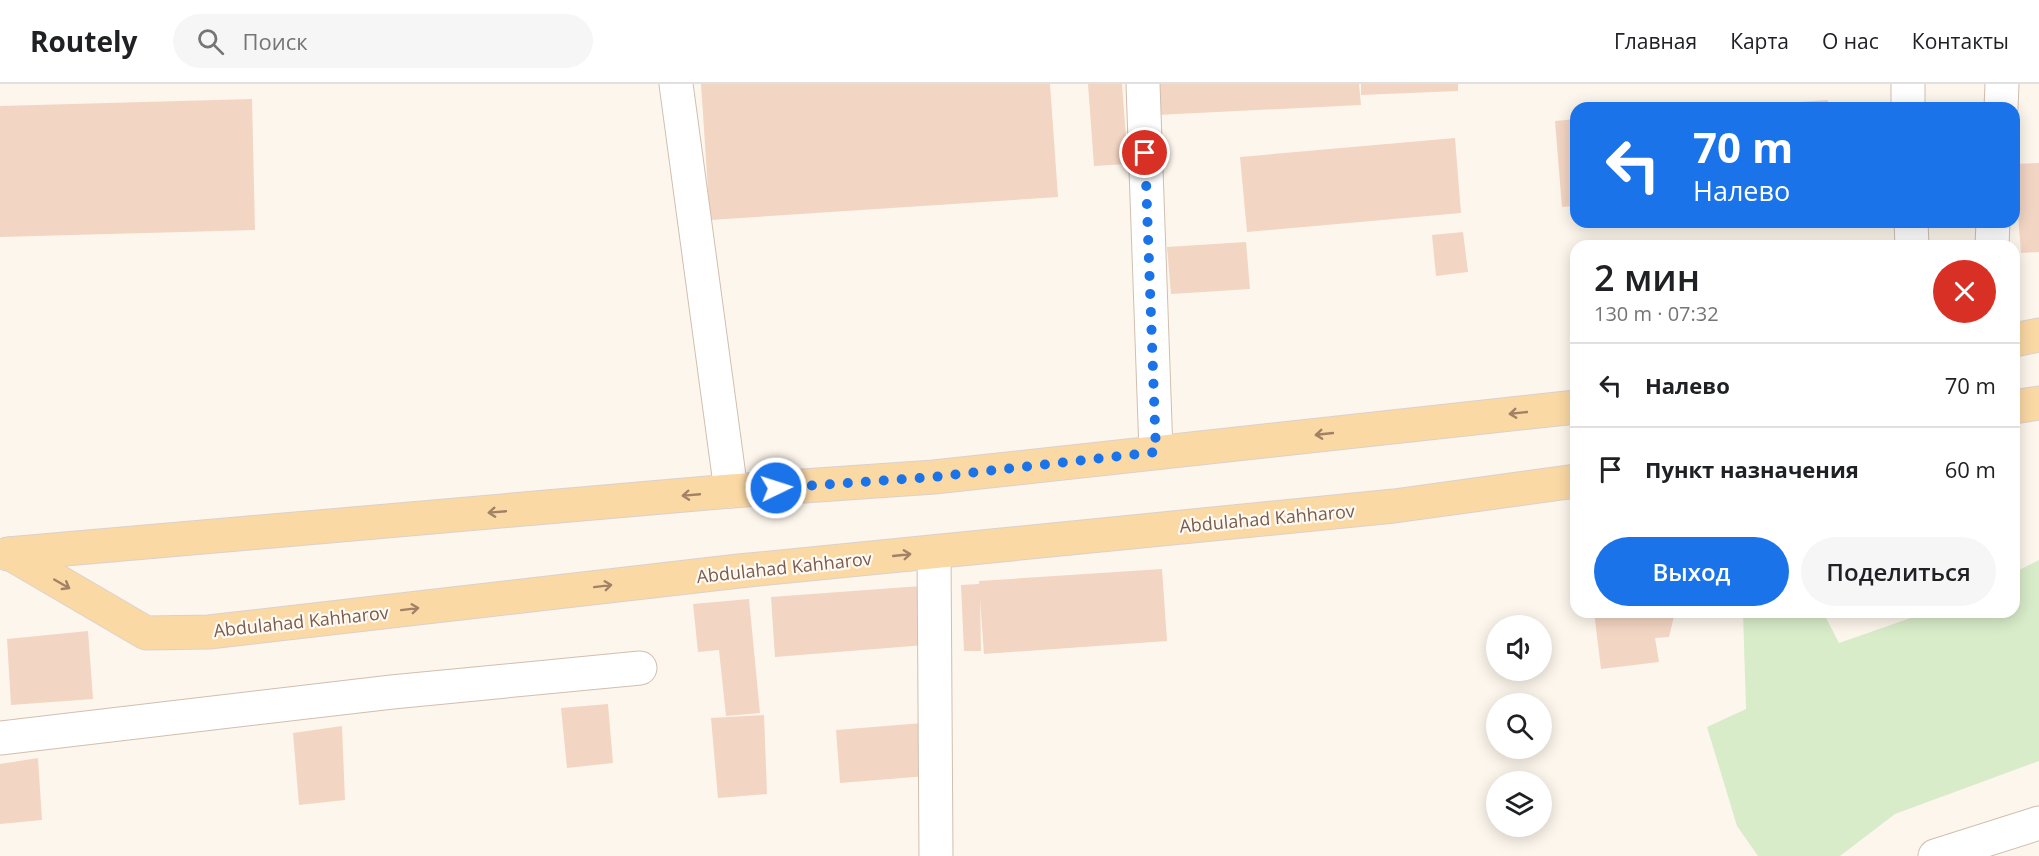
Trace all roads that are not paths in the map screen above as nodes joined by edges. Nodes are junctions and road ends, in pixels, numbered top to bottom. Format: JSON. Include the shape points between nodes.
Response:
{"nodes":[{"id":1,"x":676,"y":84,"type":"edge"},
{"id":2,"x":1143,"y":84,"type":"edge"},
{"id":3,"x":1908,"y":84,"type":"edge"},
{"id":4,"x":2002,"y":84,"type":"edge"},
{"id":5,"x":1908,"y":102,"type":"edge"},
{"id":6,"x":2001,"y":102,"type":"edge"},
{"id":7,"x":2039,"y":335,"type":"edge"},
{"id":8,"x":2020,"y":339,"type":"edge"},
{"id":9,"x":2039,"y":403,"type":"edge"},
{"id":10,"x":2020,"y":406,"type":"edge"},
{"id":11,"x":1570,"y":408,"type":"edge"},
{"id":12,"x":1156,"y":452,"type":"junction"},
{"id":13,"x":1570,"y":483,"type":"edge"},
{"id":14,"x":731,"y":491,"type":"junction"},
{"id":15,"x":934,"y":552,"type":"junction"},
{"id":16,"x":6,"y":553,"type":"edge"},
{"id":17,"x":640,"y":668,"type":"dead end"},
{"id":18,"x":0,"y":738,"type":"edge"},
{"id":19,"x":2039,"y":823,"type":"edge"},
{"id":20,"x":936,"y":856,"type":"edge"},
{"id":21,"x":1935,"y":856,"type":"edge"}],
"edges":[{"from":1,"to":14,"type":"street"},
{"from":2,"to":12,"type":"street"},
{"from":3,"to":5,"type":"street"},
{"from":4,"to":6,"type":"street"},
{"from":7,"to":8,"type":"main road"},
{"from":9,"to":10,"type":"main road"},
{"from":11,"to":12,"type":"main road","name":"Abdulahad Kahharov","one_way":true},
{"from":12,"to":14,"type":"main road","name":"Abdulahad Kahharov","via":[[934,477]]},
{"from":13,"to":15,"type":"main road","name":"Abdulahad Kahharov","via":[[1394,506]]},
{"from":14,"to":16,"type":"main road","name":"Abdulahad Kahharov","one_way":true},
{"from":16,"to":15,"type":"main road","name":"Abdulahad Kahharov","one_way":true,"via":[[146,633],[209,632]]},
{"from":15,"to":20,"type":"street"},
{"from":17,"to":18,"type":"street","via":[[392,692]]},
{"from":19,"to":21,"type":"street"}]}
